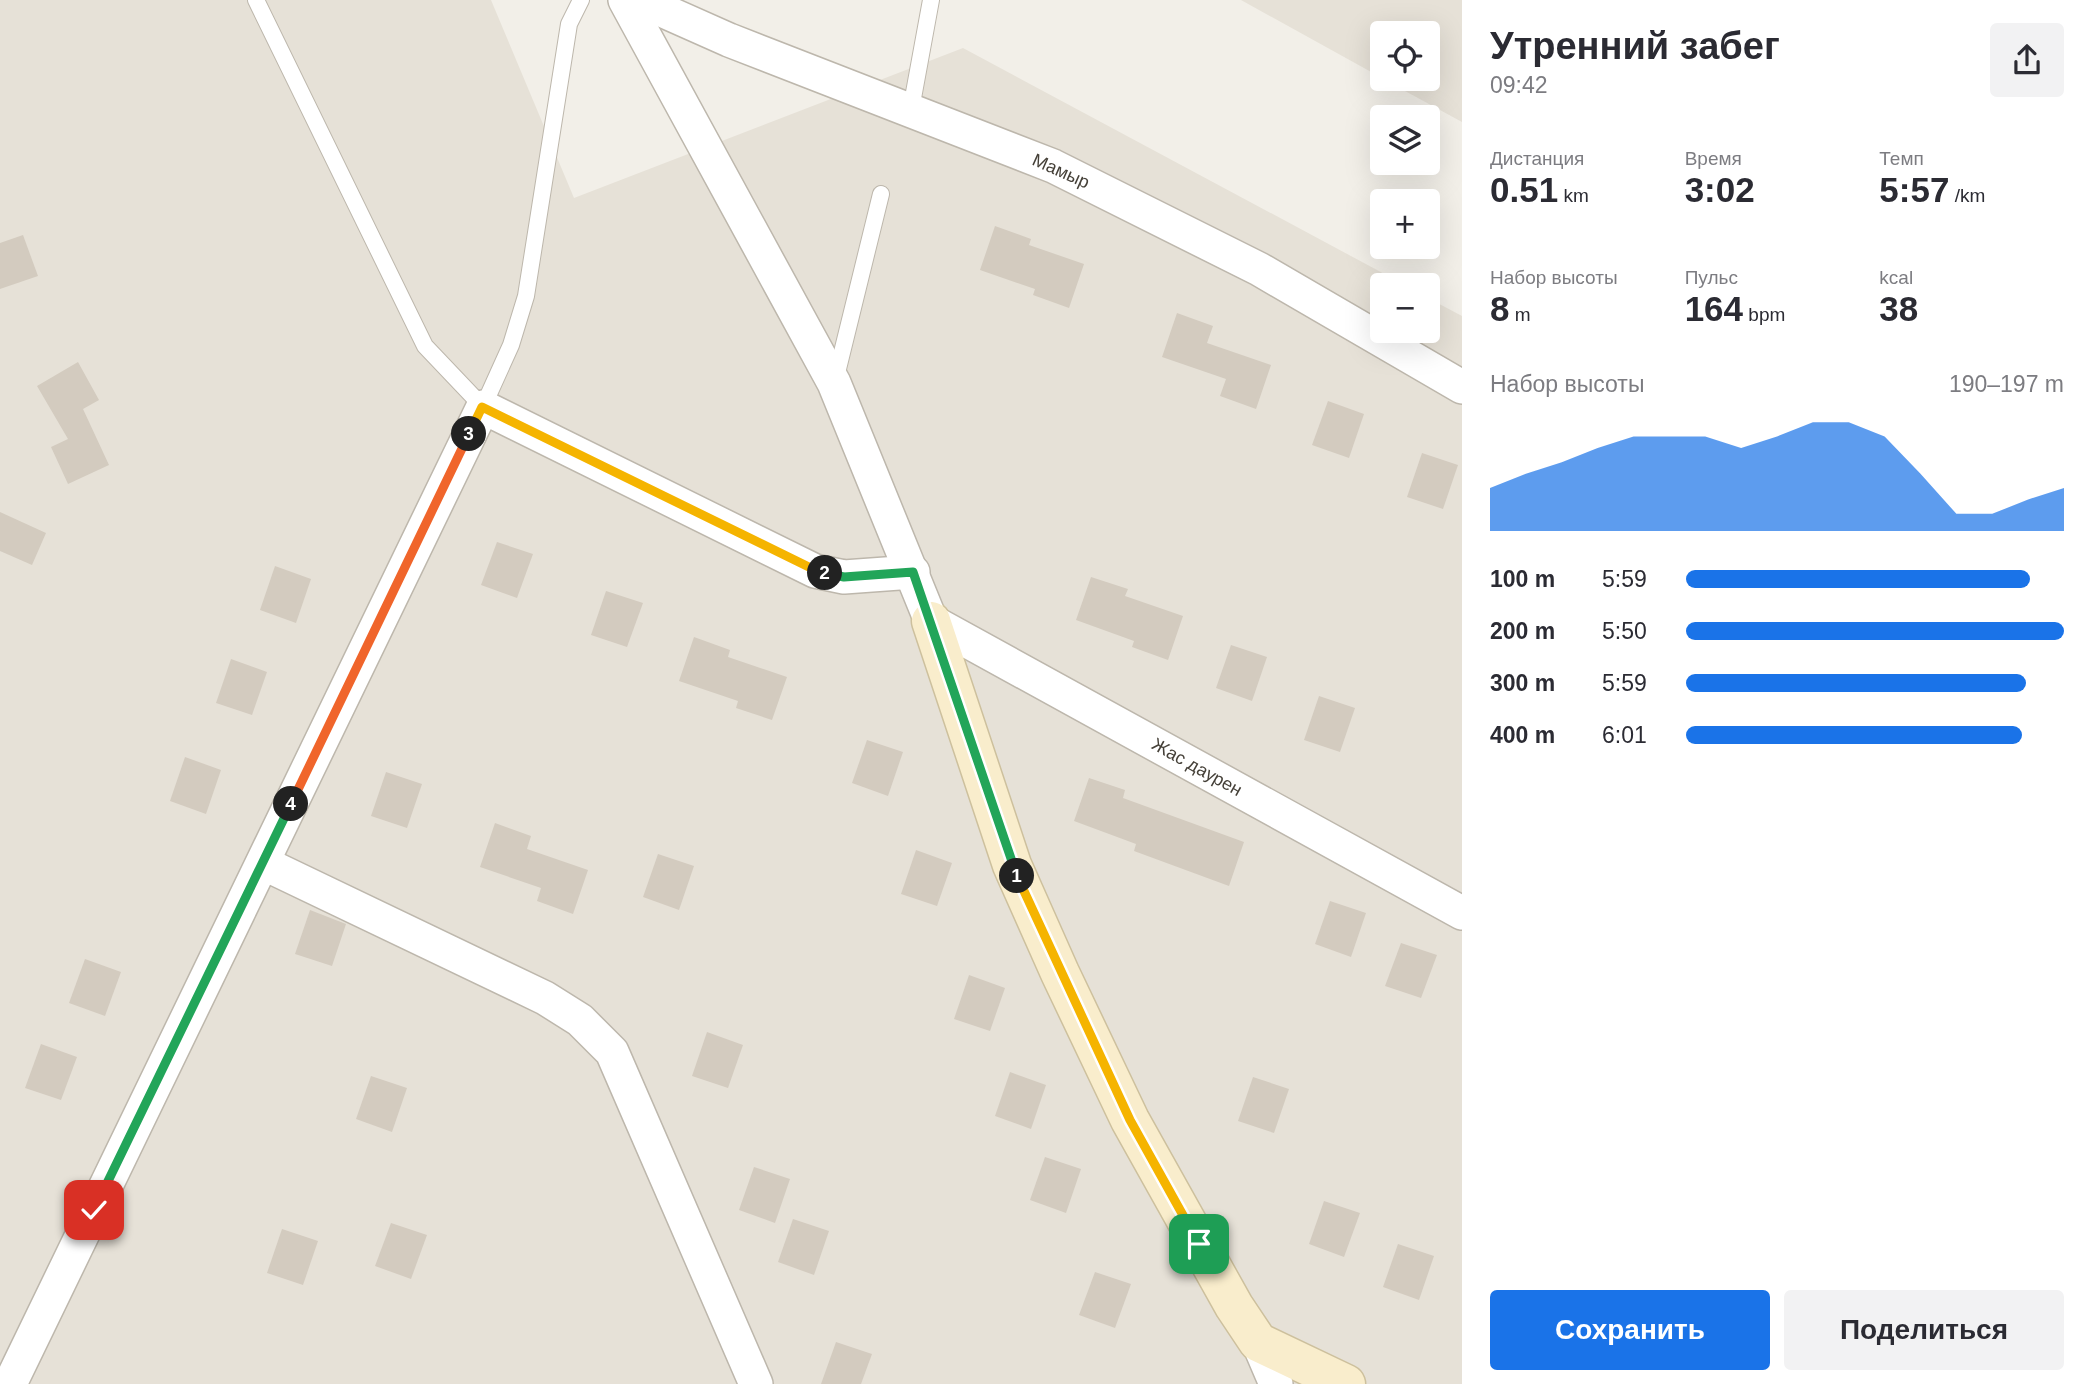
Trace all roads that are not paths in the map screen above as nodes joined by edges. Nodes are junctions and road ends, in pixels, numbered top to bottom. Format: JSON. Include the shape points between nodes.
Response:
{"nodes":[{"id":1,"x":256,"y":0,"type":"edge"},
{"id":2,"x":582,"y":0,"type":"edge"},
{"id":3,"x":625,"y":0,"type":"edge"},
{"id":4,"x":639,"y":0,"type":"edge"},
{"id":5,"x":931,"y":0,"type":"edge"},
{"id":6,"x":911,"y":109,"type":"junction"},
{"id":7,"x":881,"y":194,"type":"dead end"},
{"id":8,"x":835,"y":383,"type":"junction"},
{"id":9,"x":1462,"y":387,"type":"edge"},
{"id":10,"x":482,"y":407,"type":"junction"},
{"id":11,"x":913,"y":572,"type":"junction"},
{"id":12,"x":931,"y":621,"type":"junction"},
{"id":13,"x":263,"y":863,"type":"junction"},
{"id":14,"x":1462,"y":913,"type":"edge"},
{"id":15,"x":1258,"y":1342,"type":"junction"},
{"id":16,"x":10,"y":1384,"type":"edge"},
{"id":17,"x":756,"y":1384,"type":"edge"},
{"id":18,"x":1276,"y":1384,"type":"edge"},
{"id":19,"x":1346,"y":1384,"type":"edge"}],
"edges":[{"from":1,"to":10,"type":"lane","via":[[425,346]]},
{"from":2,"to":10,"type":"lane","via":[[569,23],[526,296],[511,345]]},
{"from":3,"to":8,"type":"street"},
{"from":4,"to":6,"type":"street","name":"Мамыр","via":[[729,40]]},
{"from":5,"to":6,"type":"lane"},
{"from":6,"to":9,"type":"street","name":"Мамыр","via":[[1053,166],[1235,257]]},
{"from":7,"to":8,"type":"lane"},
{"from":8,"to":11,"type":"street"},
{"from":10,"to":11,"type":"street","via":[[815,570],[844,577]]},
{"from":10,"to":13,"type":"street"},
{"from":11,"to":12,"type":"street"},
{"from":12,"to":14,"type":"street","name":"Жас даурен"},
{"from":12,"to":15,"type":"street","via":[[1012,865],[1059,973],[1130,1120]]},
{"from":13,"to":16,"type":"street"},
{"from":13,"to":17,"type":"street","via":[[545,998],[580,1020],[612,1052]]},
{"from":15,"to":18,"type":"street"},
{"from":15,"to":19,"type":"street"}]}
